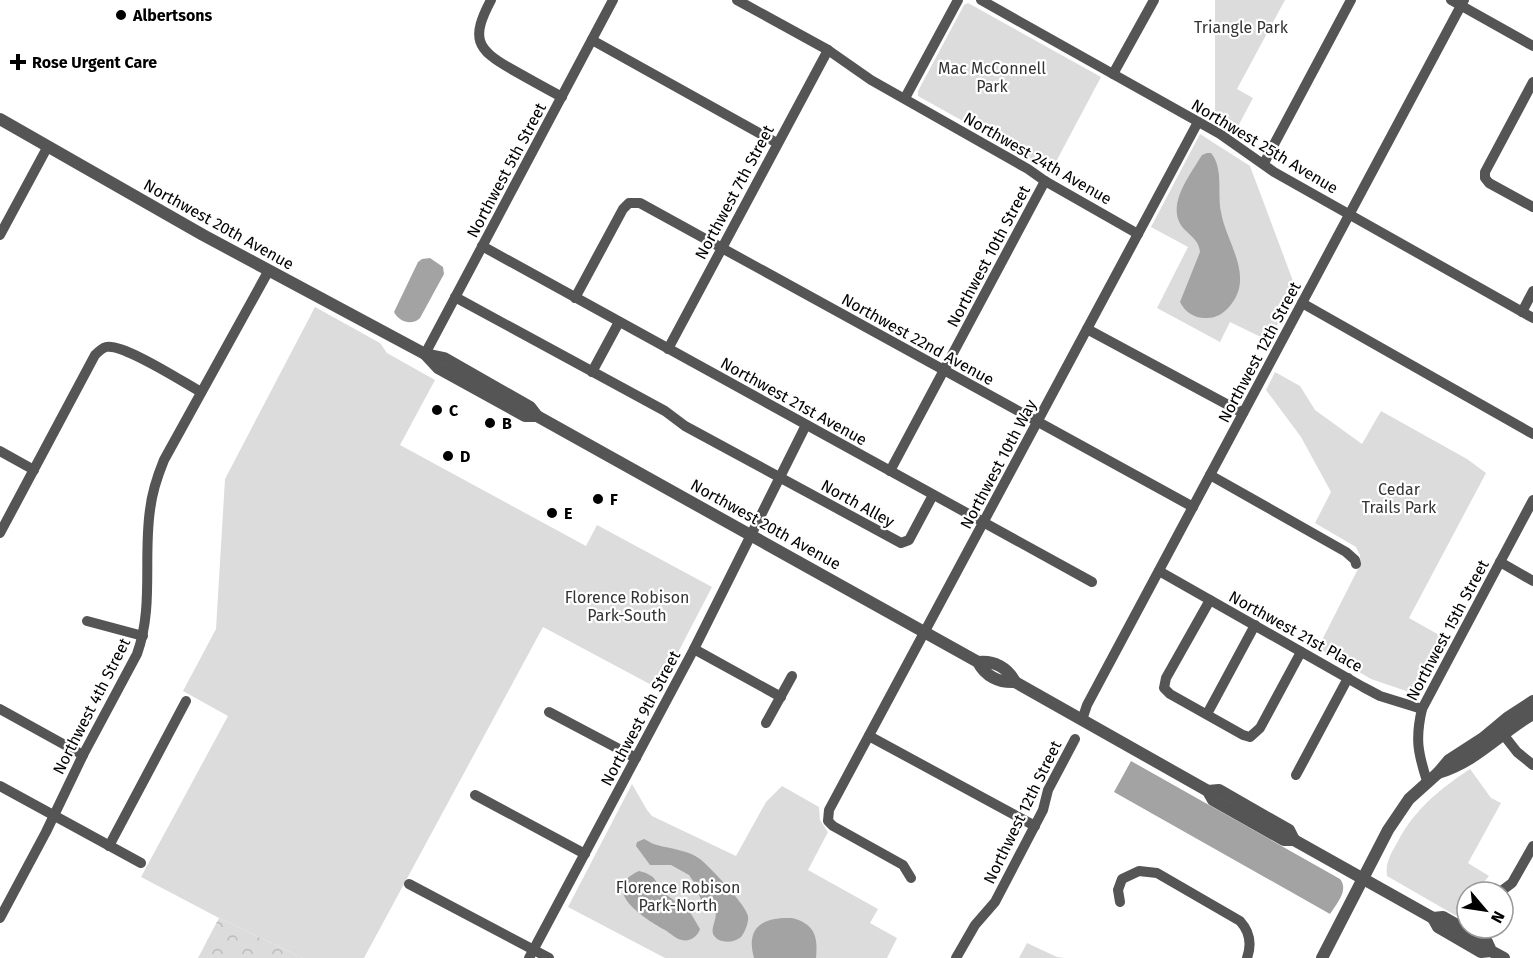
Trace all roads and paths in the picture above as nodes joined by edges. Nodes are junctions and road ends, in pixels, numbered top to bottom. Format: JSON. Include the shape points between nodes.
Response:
{"nodes":[{"id":1,"x":491,"y":0,"type":"edge"},
{"id":2,"x":613,"y":0,"type":"edge"},
{"id":3,"x":737,"y":0,"type":"edge"},
{"id":4,"x":958,"y":0,"type":"edge"},
{"id":5,"x":981,"y":0,"type":"edge"},
{"id":6,"x":1154,"y":0,"type":"edge"},
{"id":7,"x":1351,"y":0,"type":"edge"},
{"id":8,"x":1459,"y":2,"type":"edge"},
{"id":9,"x":592,"y":40,"type":"junction"},
{"id":10,"x":1533,"y":46,"type":"edge"},
{"id":11,"x":828,"y":50,"type":"junction"},
{"id":12,"x":1113,"y":74,"type":"junction"},
{"id":13,"x":1533,"y":82,"type":"edge"},
{"id":14,"x":562,"y":96,"type":"junction"},
{"id":15,"x":905,"y":98,"type":"junction"},
{"id":16,"x":0,"y":119,"type":"edge"},
{"id":17,"x":1198,"y":122,"type":"junction"},
{"id":18,"x":777,"y":143,"type":"junction"},
{"id":19,"x":48,"y":146,"type":"junction"},
{"id":20,"x":1264,"y":163,"type":"junction"},
{"id":21,"x":1045,"y":181,"type":"junction"},
{"id":22,"x":1533,"y":207,"type":"edge"},
{"id":23,"x":1350,"y":214,"type":"junction"},
{"id":24,"x":1138,"y":234,"type":"junction"},
{"id":25,"x":0,"y":235,"type":"edge"},
{"id":26,"x":482,"y":246,"type":"junction"},
{"id":27,"x":722,"y":248,"type":"junction"},
{"id":28,"x":269,"y":270,"type":"junction"},
{"id":29,"x":1533,"y":291,"type":"edge"},
{"id":30,"x":455,"y":297,"type":"junction"},
{"id":31,"x":575,"y":298,"type":"junction"},
{"id":32,"x":1302,"y":303,"type":"junction"},
{"id":33,"x":1522,"y":312,"type":"junction"},
{"id":34,"x":1533,"y":318,"type":"edge"},
{"id":35,"x":619,"y":322,"type":"junction"},
{"id":36,"x":1087,"y":329,"type":"junction"},
{"id":37,"x":668,"y":349,"type":"junction"},
{"id":38,"x":425,"y":354,"type":"junction"},
{"id":39,"x":944,"y":370,"type":"junction"},
{"id":40,"x":592,"y":372,"type":"junction"},
{"id":41,"x":201,"y":392,"type":"junction"},
{"id":42,"x":1243,"y":413,"type":"junction"},
{"id":43,"x":1037,"y":422,"type":"junction"},
{"id":44,"x":806,"y":425,"type":"junction"},
{"id":45,"x":1533,"y":434,"type":"edge"},
{"id":46,"x":0,"y":451,"type":"edge"},
{"id":47,"x":34,"y":470,"type":"junction"},
{"id":48,"x":890,"y":471,"type":"junction"},
{"id":49,"x":1210,"y":475,"type":"junction"},
{"id":50,"x":779,"y":477,"type":"junction"},
{"id":51,"x":933,"y":495,"type":"junction"},
{"id":52,"x":1533,"y":500,"type":"edge"},
{"id":53,"x":1193,"y":507,"type":"junction"},
{"id":54,"x":983,"y":522,"type":"junction"},
{"id":55,"x":0,"y":533,"type":"edge"},
{"id":56,"x":752,"y":535,"type":"junction"},
{"id":57,"x":1500,"y":562,"type":"junction"},
{"id":58,"x":1356,"y":564,"type":"dead end"},
{"id":59,"x":1159,"y":571,"type":"junction"},
{"id":60,"x":1533,"y":581,"type":"edge"},
{"id":61,"x":1092,"y":582,"type":"dead end"},
{"id":62,"x":1210,"y":600,"type":"junction"},
{"id":63,"x":87,"y":621,"type":"dead end"},
{"id":64,"x":1255,"y":626,"type":"junction"},
{"id":65,"x":925,"y":631,"type":"junction"},
{"id":66,"x":143,"y":636,"type":"junction"},
{"id":67,"x":694,"y":649,"type":"junction"},
{"id":68,"x":1301,"y":652,"type":"junction"},
{"id":69,"x":792,"y":675,"type":"dead end"},
{"id":70,"x":1348,"y":678,"type":"junction"},
{"id":71,"x":781,"y":697,"type":"junction"},
{"id":72,"x":186,"y":701,"type":"dead end"},
{"id":73,"x":1533,"y":701,"type":"edge"},
{"id":74,"x":0,"y":709,"type":"edge"},
{"id":75,"x":1422,"y":709,"type":"junction"},
{"id":76,"x":549,"y":712,"type":"dead end"},
{"id":77,"x":1207,"y":714,"type":"junction"},
{"id":78,"x":1533,"y":714,"type":"edge"},
{"id":79,"x":1082,"y":720,"type":"junction"},
{"id":80,"x":766,"y":723,"type":"dead end"},
{"id":81,"x":1500,"y":731,"type":"junction"},
{"id":82,"x":869,"y":736,"type":"junction"},
{"id":83,"x":1075,"y":739,"type":"dead end"},
{"id":84,"x":82,"y":755,"type":"junction"},
{"id":85,"x":636,"y":758,"type":"junction"},
{"id":86,"x":1533,"y":765,"type":"edge"},
{"id":87,"x":1296,"y":775,"type":"dead end"},
{"id":88,"x":1427,"y":781,"type":"junction"},
{"id":89,"x":0,"y":786,"type":"edge"},
{"id":90,"x":475,"y":795,"type":"dead end"},
{"id":91,"x":52,"y":816,"type":"junction"},
{"id":92,"x":1035,"y":826,"type":"junction"},
{"id":93,"x":109,"y":846,"type":"junction"},
{"id":94,"x":1533,"y":846,"type":"edge"},
{"id":95,"x":585,"y":854,"type":"junction"},
{"id":96,"x":141,"y":863,"type":"dead end"},
{"id":97,"x":911,"y":878,"type":"dead end"},
{"id":98,"x":1363,"y":879,"type":"junction"},
{"id":99,"x":1514,"y":880,"type":"edge"},
{"id":100,"x":410,"y":884,"type":"dead end"},
{"id":101,"x":1120,"y":902,"type":"dead end"},
{"id":102,"x":0,"y":918,"type":"edge"},
{"id":103,"x":531,"y":954,"type":"edge"},
{"id":104,"x":549,"y":958,"type":"edge"},
{"id":105,"x":956,"y":958,"type":"edge"},
{"id":106,"x":1246,"y":958,"type":"edge"},
{"id":107,"x":1322,"y":958,"type":"edge"},
{"id":108,"x":1504,"y":958,"type":"edge"}],
"edges":[{"from":1,"to":14,"type":"street","via":[[480,24],[482,48],[492,58]]},
{"from":2,"to":9,"type":"street","name":"Northwest 5th Street"},
{"from":3,"to":11,"type":"street","name":"Northwest 24th Avenue"},
{"from":4,"to":15,"type":"street"},
{"from":5,"to":12,"type":"street","name":"Northwest 25th Avenue"},
{"from":6,"to":12,"type":"street"},
{"from":7,"to":20,"type":"street"},
{"from":8,"to":10,"type":"street"},
{"from":8,"to":23,"type":"street","name":"Northwest 12th Street"},
{"from":9,"to":14,"type":"street","name":"Northwest 5th Street"},
{"from":9,"to":18,"type":"street"},
{"from":11,"to":15,"type":"street","name":"Northwest 24th Avenue"},
{"from":11,"to":18,"type":"street","name":"Northwest 7th Street"},
{"from":12,"to":17,"type":"street","name":"Northwest 25th Avenue"},
{"from":13,"to":22,"type":"street","via":[[1485,172],[1489,183]]},
{"from":14,"to":26,"type":"street","name":"Northwest 5th Street"},
{"from":15,"to":21,"type":"street","name":"Northwest 24th Avenue"},
{"from":16,"to":19,"type":"street","name":"Northwest 20th Avenue"},
{"from":17,"to":20,"type":"street","name":"Northwest 25th Avenue"},
{"from":17,"to":24,"type":"street","name":"Northwest 10th Way"},
{"from":18,"to":27,"type":"street","name":"Northwest 7th Street"},
{"from":19,"to":25,"type":"street"},
{"from":19,"to":28,"type":"street","name":"Northwest 20th Avenue"},
{"from":20,"to":23,"type":"street","name":"Northwest 25th Avenue"},
{"from":21,"to":24,"type":"street","name":"Northwest 24th Avenue"},
{"from":21,"to":39,"type":"street","name":"Northwest 10th Street"},
{"from":23,"to":32,"type":"street","name":"Northwest 12th Street"},
{"from":23,"to":33,"type":"street","name":"Northwest 25th Avenue"},
{"from":24,"to":36,"type":"street","name":"Northwest 10th Way"},
{"from":26,"to":30,"type":"street","name":"Northwest 5th Street"},
{"from":26,"to":31,"type":"street","name":"Northwest 21st Avenue"},
{"from":27,"to":31,"type":"street","name":"Northwest 22nd Avenue","via":[[640,203],[628,203]]},
{"from":27,"to":37,"type":"street","name":"Northwest 7th Street"},
{"from":27,"to":39,"type":"street","name":"Northwest 22nd Avenue"},
{"from":28,"to":38,"type":"street","name":"Northwest 20th Avenue"},
{"from":28,"to":41,"type":"street","name":"Northwest 4th Street"},
{"from":29,"to":33,"type":"street"},
{"from":30,"to":38,"type":"street","name":"Northwest 5th Street"},
{"from":30,"to":40,"type":"street","name":"North Alley"},
{"from":31,"to":35,"type":"street","name":"Northwest 21st Avenue"},
{"from":32,"to":42,"type":"street","name":"Northwest 12th Street"},
{"from":32,"to":45,"type":"street"},
{"from":33,"to":34,"type":"street","name":"Northwest 25th Avenue"},
{"from":35,"to":37,"type":"street","name":"Northwest 21st Avenue"},
{"from":35,"to":40,"type":"street"},
{"from":36,"to":42,"type":"street"},
{"from":36,"to":43,"type":"street","name":"Northwest 10th Way"},
{"from":37,"to":44,"type":"street","name":"Northwest 21st Avenue"},
{"from":38,"to":56,"type":"street","name":"Northwest 20th Avenue","via":[[438,368],[525,416],[537,416]]},
{"from":39,"to":43,"type":"street","name":"Northwest 22nd Avenue"},
{"from":39,"to":48,"type":"street","name":"Northwest 10th Street"},
{"from":40,"to":50,"type":"street","name":"North Alley"},
{"from":41,"to":47,"type":"street","via":[[126,351],[107,347],[95,355]]},
{"from":41,"to":66,"type":"street","name":"Northwest 4th Street","via":[[154,485]]},
{"from":42,"to":49,"type":"street","name":"Northwest 12th Street"},
{"from":43,"to":53,"type":"street","name":"Northwest 22nd Avenue"},
{"from":43,"to":54,"type":"street","name":"Northwest 10th Way"},
{"from":44,"to":48,"type":"street","name":"Northwest 21st Avenue"},
{"from":44,"to":50,"type":"street","name":"Northwest 9th Street"},
{"from":46,"to":47,"type":"street"},
{"from":47,"to":55,"type":"street"},
{"from":48,"to":51,"type":"street","name":"Northwest 21st Avenue"},
{"from":49,"to":53,"type":"street","name":"Northwest 12th Street"},
{"from":49,"to":58,"type":"street","via":[[1346,552]]},
{"from":50,"to":51,"type":"street","name":"North Alley","via":[[901,543],[909,540]]},
{"from":50,"to":56,"type":"street","name":"Northwest 9th Street"},
{"from":51,"to":54,"type":"street","name":"Northwest 21st Avenue"},
{"from":52,"to":57,"type":"street","name":"Northwest 15th Street"},
{"from":53,"to":59,"type":"street","name":"Northwest 12th Street"},
{"from":54,"to":61,"type":"street","name":"Northwest 21st Avenue"},
{"from":54,"to":65,"type":"street","name":"Northwest 10th Way"},
{"from":56,"to":65,"type":"street","name":"Northwest 20th Avenue"},
{"from":56,"to":67,"type":"street","name":"Northwest 9th Street"},
{"from":57,"to":60,"type":"street"},
{"from":57,"to":75,"type":"street","name":"Northwest 15th Street"},
{"from":59,"to":62,"type":"street","name":"Northwest 21st Place"},
{"from":59,"to":79,"type":"street","name":"Northwest 12th Street"},
{"from":62,"to":64,"type":"street","name":"Northwest 21st Place"},
{"from":62,"to":77,"type":"street","via":[[1164,688]]},
{"from":63,"to":66,"type":"street"},
{"from":64,"to":68,"type":"street","name":"Northwest 21st Place"},
{"from":64,"to":77,"type":"street"},
{"from":65,"to":79,"type":"street","name":"Northwest 20th Avenue","via":[[978,662],[983,671],[1004,683],[1015,682]]},
{"from":65,"to":82,"type":"street","name":"Northwest 10th Way"},
{"from":66,"to":84,"type":"street","name":"Northwest 4th Street"},
{"from":67,"to":71,"type":"street"},
{"from":67,"to":85,"type":"street","name":"Northwest 9th Street"},
{"from":68,"to":70,"type":"street","name":"Northwest 21st Place"},
{"from":68,"to":77,"type":"street","via":[[1253,735],[1243,735]]},
{"from":69,"to":71,"type":"street"},
{"from":70,"to":75,"type":"street","name":"Northwest 21st Place","via":[[1380,696]]},
{"from":70,"to":87,"type":"street"},
{"from":71,"to":80,"type":"street"},
{"from":72,"to":93,"type":"street"},
{"from":73,"to":81,"type":"street"},
{"from":74,"to":84,"type":"street"},
{"from":75,"to":88,"type":"street","name":"Northwest 15th Street","via":[[1417,746]]},
{"from":76,"to":85,"type":"street"},
{"from":78,"to":81,"type":"street"},
{"from":79,"to":98,"type":"street","name":"Northwest 20th Avenue","via":[[1208,791],[1219,790],[1289,830],[1294,840]]},
{"from":81,"to":86,"type":"street"},
{"from":81,"to":88,"type":"street","via":[[1449,760]]},
{"from":82,"to":92,"type":"street"},
{"from":82,"to":97,"type":"street","name":"Northwest 10th Way","via":[[829,810],[828,821],[903,865]]},
{"from":83,"to":92,"type":"street","name":"Northwest 12th Street","via":[[1048,790]]},
{"from":84,"to":91,"type":"street","name":"Northwest 4th Street"},
{"from":85,"to":95,"type":"street","name":"Northwest 9th Street"},
{"from":88,"to":98,"type":"street","via":[[1398,814]]},
{"from":89,"to":91,"type":"street"},
{"from":90,"to":95,"type":"street"},
{"from":91,"to":93,"type":"street"},
{"from":91,"to":102,"type":"street","name":"Northwest 4th Street"},
{"from":92,"to":105,"type":"street","name":"Northwest 12th Street","via":[[995,902],[975,925]]},
{"from":93,"to":96,"type":"street"},
{"from":94,"to":99,"type":"street"},
{"from":95,"to":103,"type":"street","name":"Northwest 9th Street"},
{"from":98,"to":107,"type":"street"},
{"from":98,"to":108,"type":"street","name":"Northwest 20th Avenue","via":[[1433,918],[1438,927],[1481,952],[1491,951]]},
{"from":100,"to":103,"type":"street"},
{"from":101,"to":106,"type":"street","via":[[1118,890],[1122,879],[1139,871],[1153,872],[1243,924],[1250,944]]},
{"from":103,"to":104,"type":"street"}]}
